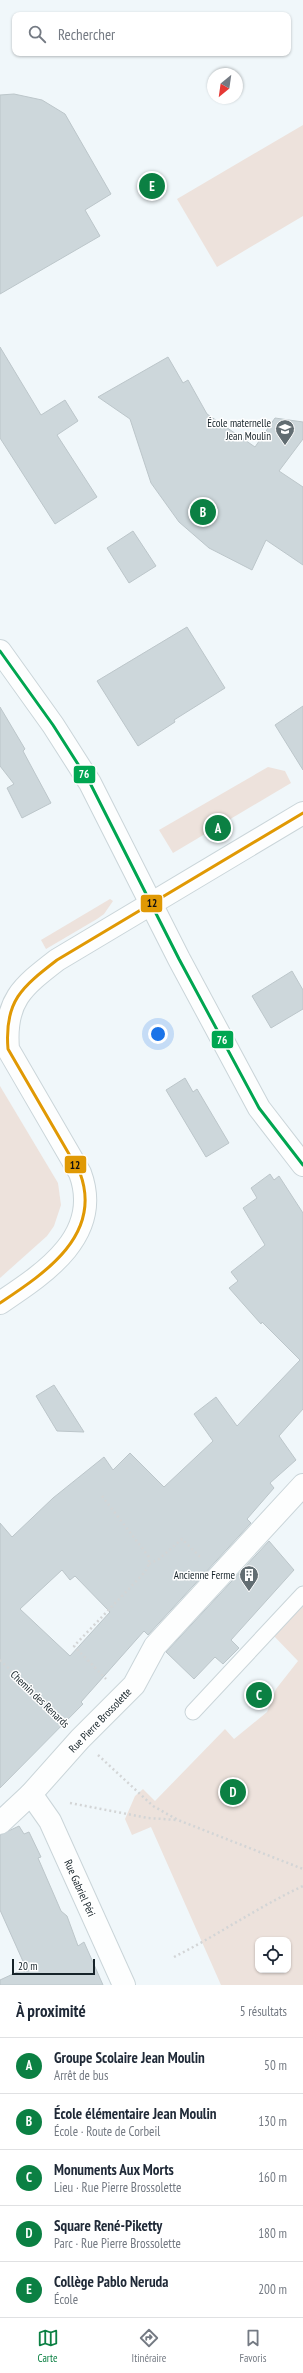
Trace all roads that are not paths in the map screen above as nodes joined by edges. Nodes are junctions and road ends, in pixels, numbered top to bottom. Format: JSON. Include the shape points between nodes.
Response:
{"nodes":[{"id":1,"x":0,"y":651,"type":"edge"},
{"id":2,"x":303,"y":813,"type":"edge"},
{"id":3,"x":150,"y":903,"type":"junction"},
{"id":4,"x":303,"y":1165,"type":"edge"},
{"id":5,"x":0,"y":1303,"type":"edge"},
{"id":6,"x":303,"y":1485,"type":"edge"},
{"id":7,"x":303,"y":1594,"type":"edge"},
{"id":8,"x":193,"y":1712,"type":"dead end"},
{"id":9,"x":31,"y":1794,"type":"junction"},
{"id":10,"x":0,"y":1823,"type":"edge"},
{"id":11,"x":124,"y":1985,"type":"edge"}],
"edges":[{"from":1,"to":3,"type":"street","via":[[53,725],[90,783]]},
{"from":2,"to":3,"type":"street"},
{"from":3,"to":4,"type":"street","via":[[259,1108]]},
{"from":3,"to":5,"type":"street","via":[[52,964],[21,990],[12,1008],[6,1028],[8,1049],[80,1173],[86,1188],[84,1221],[64,1255]]},
{"from":6,"to":9,"type":"street","name":"Rue Pierre Brossolette","via":[[156,1646],[134,1685],[80,1739]]},
{"from":7,"to":8,"type":"lane"},
{"from":9,"to":10,"type":"street","name":"Rue Pierre Brossolette"},
{"from":9,"to":11,"type":"street","name":"Rue Gabriel Péri","via":[[50,1821]]}]}
